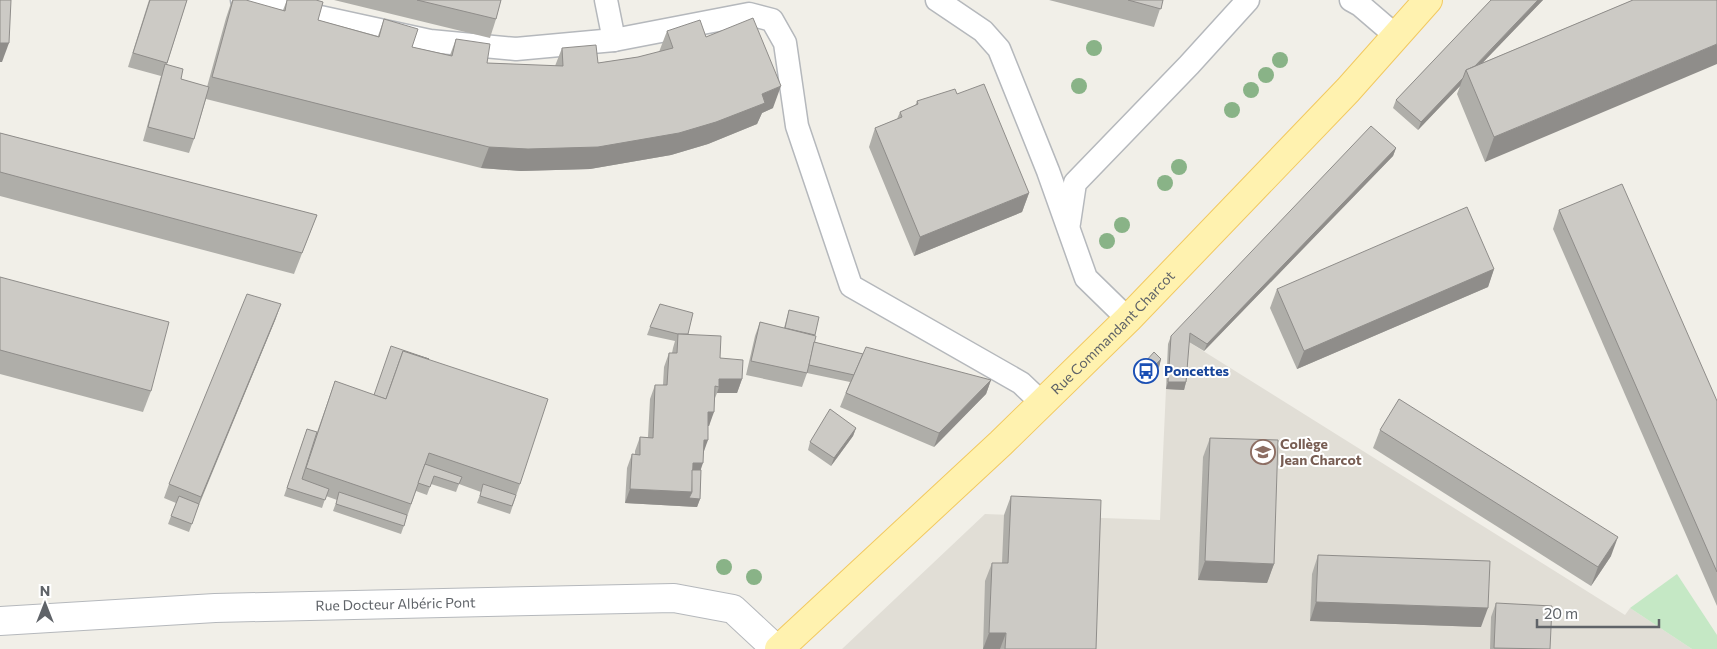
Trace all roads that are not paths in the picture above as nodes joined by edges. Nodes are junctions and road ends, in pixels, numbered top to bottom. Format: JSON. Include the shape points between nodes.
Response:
{"nodes":[{"id":1,"x":242,"y":0,"type":"edge"},
{"id":2,"x":606,"y":0,"type":"edge"},
{"id":3,"x":936,"y":0,"type":"edge"},
{"id":4,"x":1248,"y":0,"type":"edge"},
{"id":5,"x":1350,"y":0,"type":"edge"},
{"id":6,"x":1428,"y":0,"type":"edge"},
{"id":7,"x":1395,"y":35,"type":"junction"},
{"id":8,"x":614,"y":40,"type":"junction"},
{"id":9,"x":1069,"y":226,"type":"junction"},
{"id":10,"x":1128,"y":319,"type":"junction"},
{"id":11,"x":1042,"y":403,"type":"junction"},
{"id":12,"x":0,"y":622,"type":"edge"},
{"id":13,"x":778,"y":649,"type":"edge"}],
"edges":[{"from":1,"to":8,"type":"lane","via":[[430,42],[516,49]]},
{"from":2,"to":8,"type":"lane"},
{"from":3,"to":9,"type":"lane","via":[[983,31],[999,49]]},
{"from":4,"to":9,"type":"lane","via":[[1075,183]]},
{"from":5,"to":7,"type":"lane"},
{"from":6,"to":7,"type":"main road","name":"Rue Commandant Charcot"},
{"from":7,"to":10,"type":"main road","name":"Rue Commandant Charcot","via":[[1348,90]]},
{"from":8,"to":11,"type":"lane","via":[[749,14],[772,20],[785,44],[797,126],[851,286],[1021,383]]},
{"from":9,"to":10,"type":"lane","via":[[1086,278]]},
{"from":10,"to":11,"type":"main road","name":"Rue Commandant Charcot"},
{"from":11,"to":13,"type":"main road","name":"Rue Commandant Charcot"},
{"from":12,"to":13,"type":"street","name":"Rue Docteur Albéric Pont","via":[[215,608],[674,598],[733,609]]}]}
